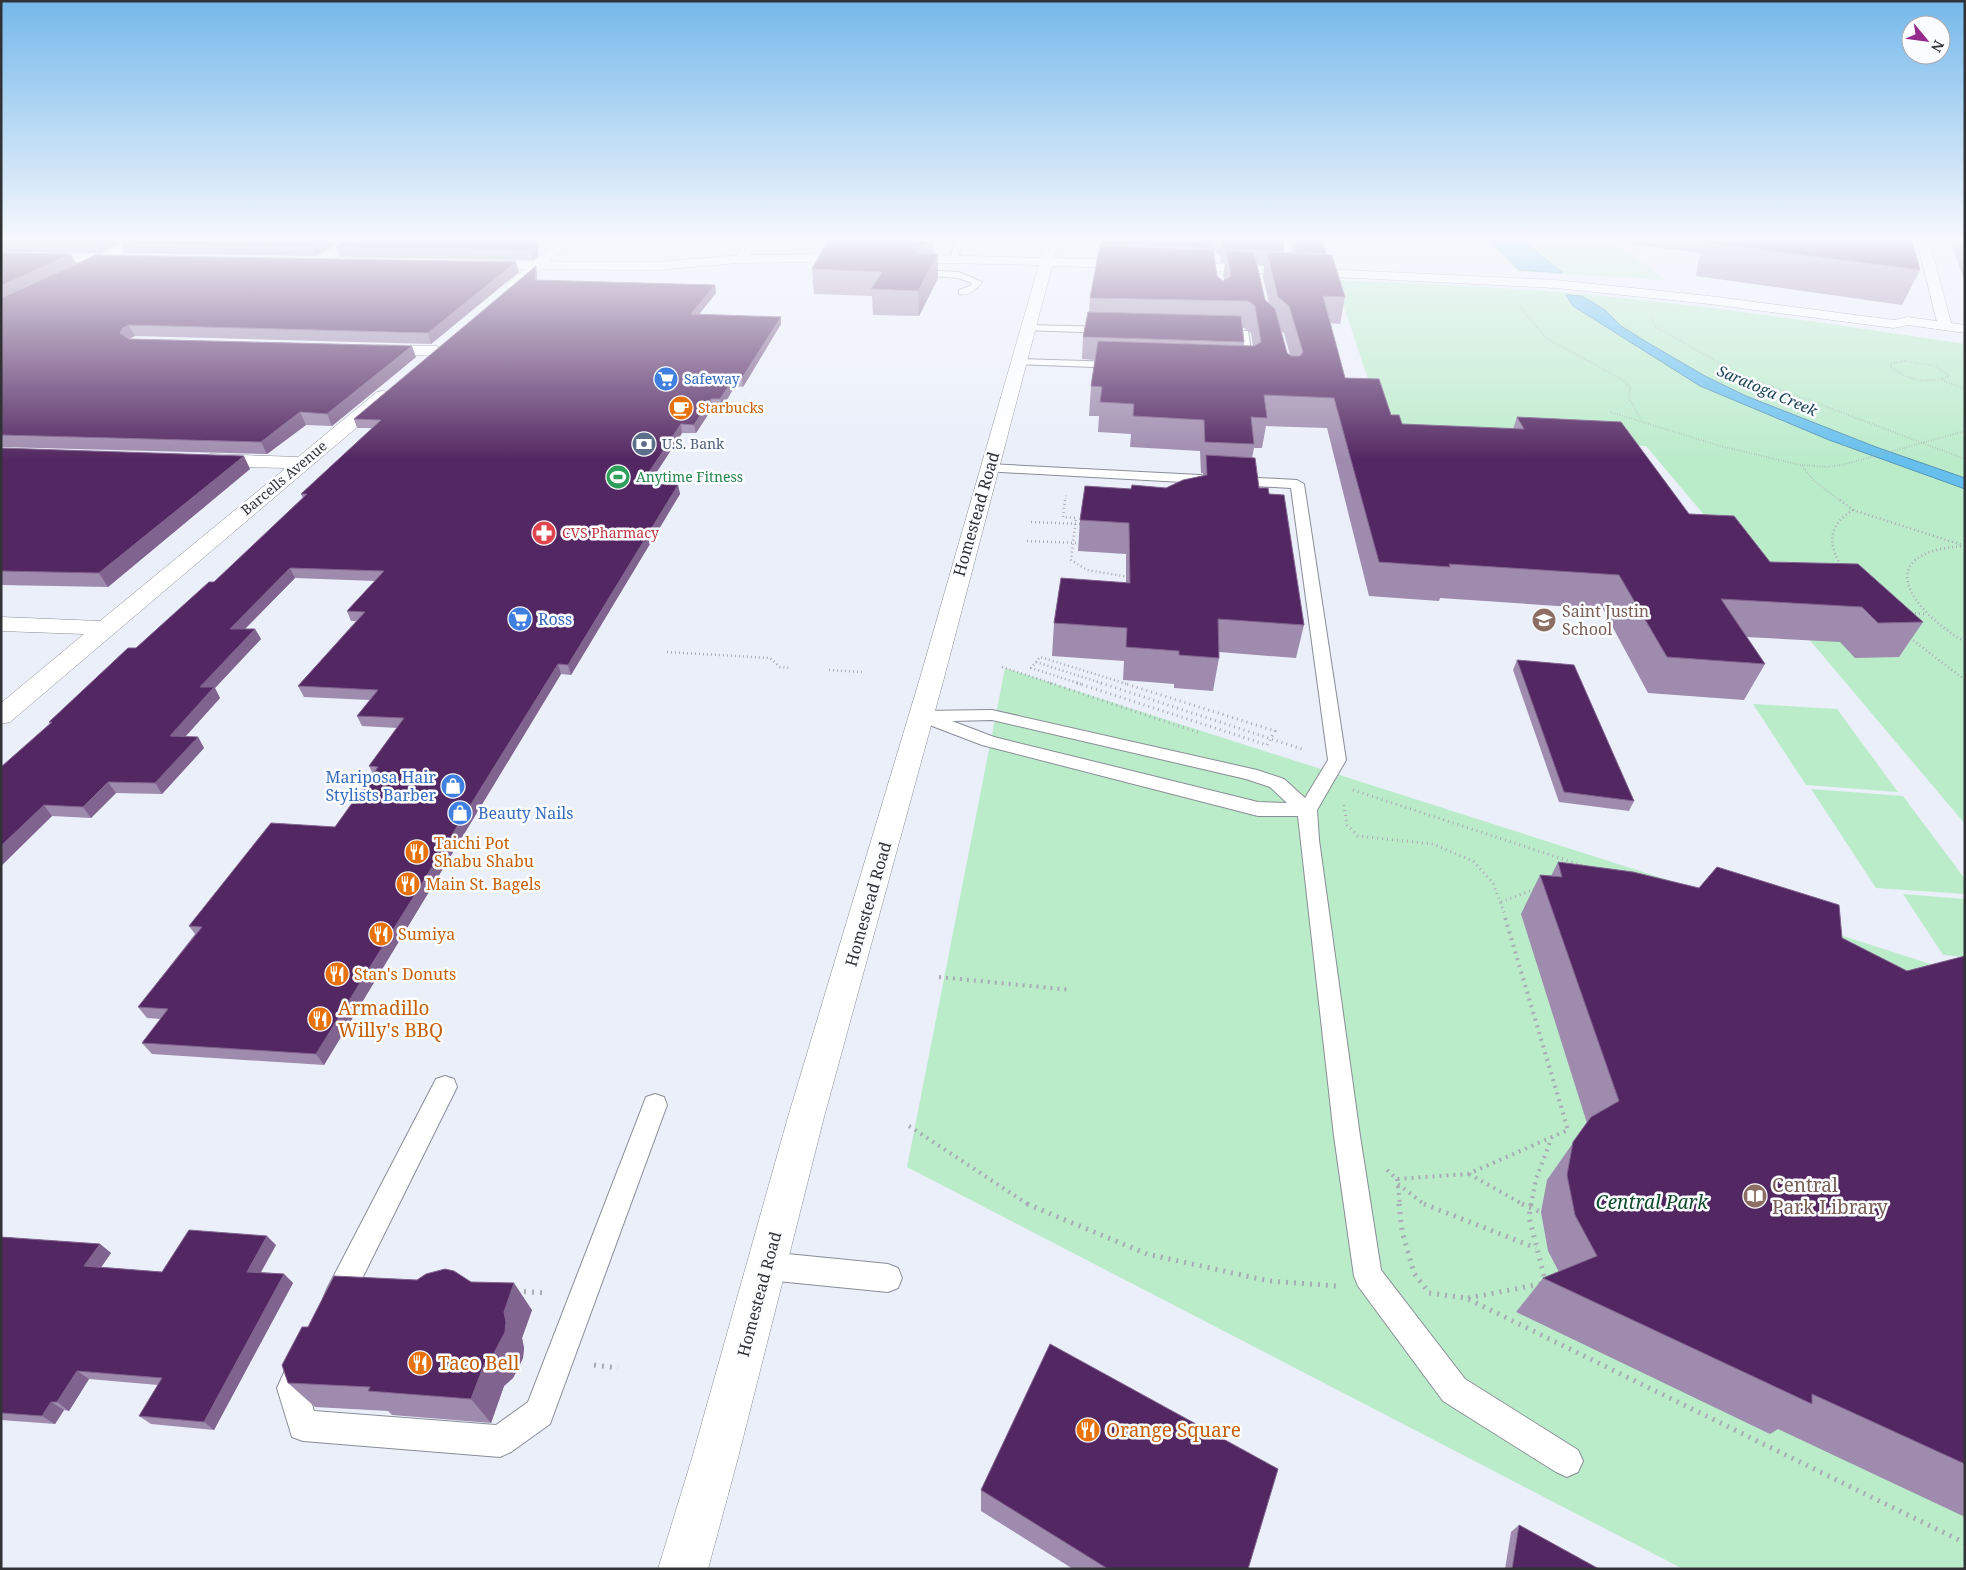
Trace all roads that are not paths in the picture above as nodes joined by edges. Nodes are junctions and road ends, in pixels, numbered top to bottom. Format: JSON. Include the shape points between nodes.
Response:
{"nodes":[{"id":1,"x":1031,"y":313,"type":"edge"},
{"id":2,"x":1814,"y":313,"type":"edge"},
{"id":3,"x":1942,"y":313,"type":"edge"},
{"id":4,"x":1894,"y":324,"type":"junction"},
{"id":5,"x":1945,"y":326,"type":"junction"},
{"id":6,"x":1027,"y":328,"type":"junction"},
{"id":7,"x":1965,"y":329,"type":"edge"},
{"id":8,"x":1118,"y":330,"type":"edge"},
{"id":9,"x":1205,"y":332,"type":"edge"},
{"id":10,"x":1965,"y":340,"type":"edge"},
{"id":11,"x":364,"y":350,"type":"edge"},
{"id":12,"x":1018,"y":362,"type":"junction"},
{"id":13,"x":1131,"y":366,"type":"edge"},
{"id":14,"x":416,"y":369,"type":"edge"},
{"id":15,"x":1240,"y":369,"type":"edge"},
{"id":16,"x":394,"y":387,"type":"edge"},
{"id":17,"x":196,"y":460,"type":"edge"},
{"id":18,"x":302,"y":463,"type":"junction"},
{"id":19,"x":989,"y":468,"type":"junction"},
{"id":20,"x":1,"y":624,"type":"edge"},
{"id":21,"x":106,"y":628,"type":"junction"},
{"id":22,"x":1,"y":716,"type":"edge"},
{"id":23,"x":921,"y":716,"type":"junction"},
{"id":24,"x":1307,"y":810,"type":"junction"},
{"id":25,"x":445,"y":1087,"type":"dead end"},
{"id":26,"x":655,"y":1105,"type":"dead end"},
{"id":27,"x":767,"y":1266,"type":"junction"},
{"id":28,"x":888,"y":1278,"type":"dead end"},
{"id":29,"x":327,"y":1318,"type":"edge"},
{"id":30,"x":314,"y":1344,"type":"edge"},
{"id":31,"x":1568,"y":1461,"type":"dead end"},
{"id":32,"x":683,"y":1569,"type":"edge"}],
"edges":[{"from":1,"to":6,"type":"main road","name":"Homestead Road"},
{"from":2,"to":4,"type":"main road"},
{"from":3,"to":5,"type":"main road"},
{"from":4,"to":5,"type":"main road","via":[[1930,329]]},
{"from":4,"to":10,"type":"main road","via":[[1906,331]]},
{"from":5,"to":7,"type":"main road"},
{"from":6,"to":8,"type":"lane"},
{"from":6,"to":12,"type":"main road","name":"Homestead Road"},
{"from":9,"to":15,"type":"lane","via":[[1244,333],[1250,370]]},
{"from":11,"to":14,"type":"main road","via":[[443,346]]},
{"from":12,"to":13,"type":"lane"},
{"from":12,"to":19,"type":"main road","name":"Homestead Road"},
{"from":16,"to":18,"type":"main road","name":"Barcells Avenue"},
{"from":17,"to":18,"type":"main road"},
{"from":18,"to":21,"type":"main road","name":"Barcells Avenue"},
{"from":19,"to":23,"type":"main road","name":"Homestead Road"},
{"from":19,"to":24,"type":"lane","via":[[1297,484],[1337,760]]},
{"from":20,"to":21,"type":"main road"},
{"from":21,"to":22,"type":"main road","name":"Barcells Avenue"},
{"from":23,"to":24,"type":"lane","via":[[988,741],[1258,809]]},
{"from":23,"to":24,"type":"lane","via":[[992,715],[1250,774],[1277,784]]},
{"from":23,"to":27,"type":"main road","name":"Homestead Road","via":[[806,1117]]},
{"from":24,"to":31,"type":"lane","via":[[1313,877],[1368,1276],[1454,1390]]},
{"from":25,"to":29,"type":"lane"},
{"from":26,"to":30,"type":"lane","via":[[539,1413],[500,1441],[303,1426],[292,1388]]},
{"from":27,"to":28,"type":"lane"},
{"from":27,"to":32,"type":"main road","name":"Homestead Road"}]}
